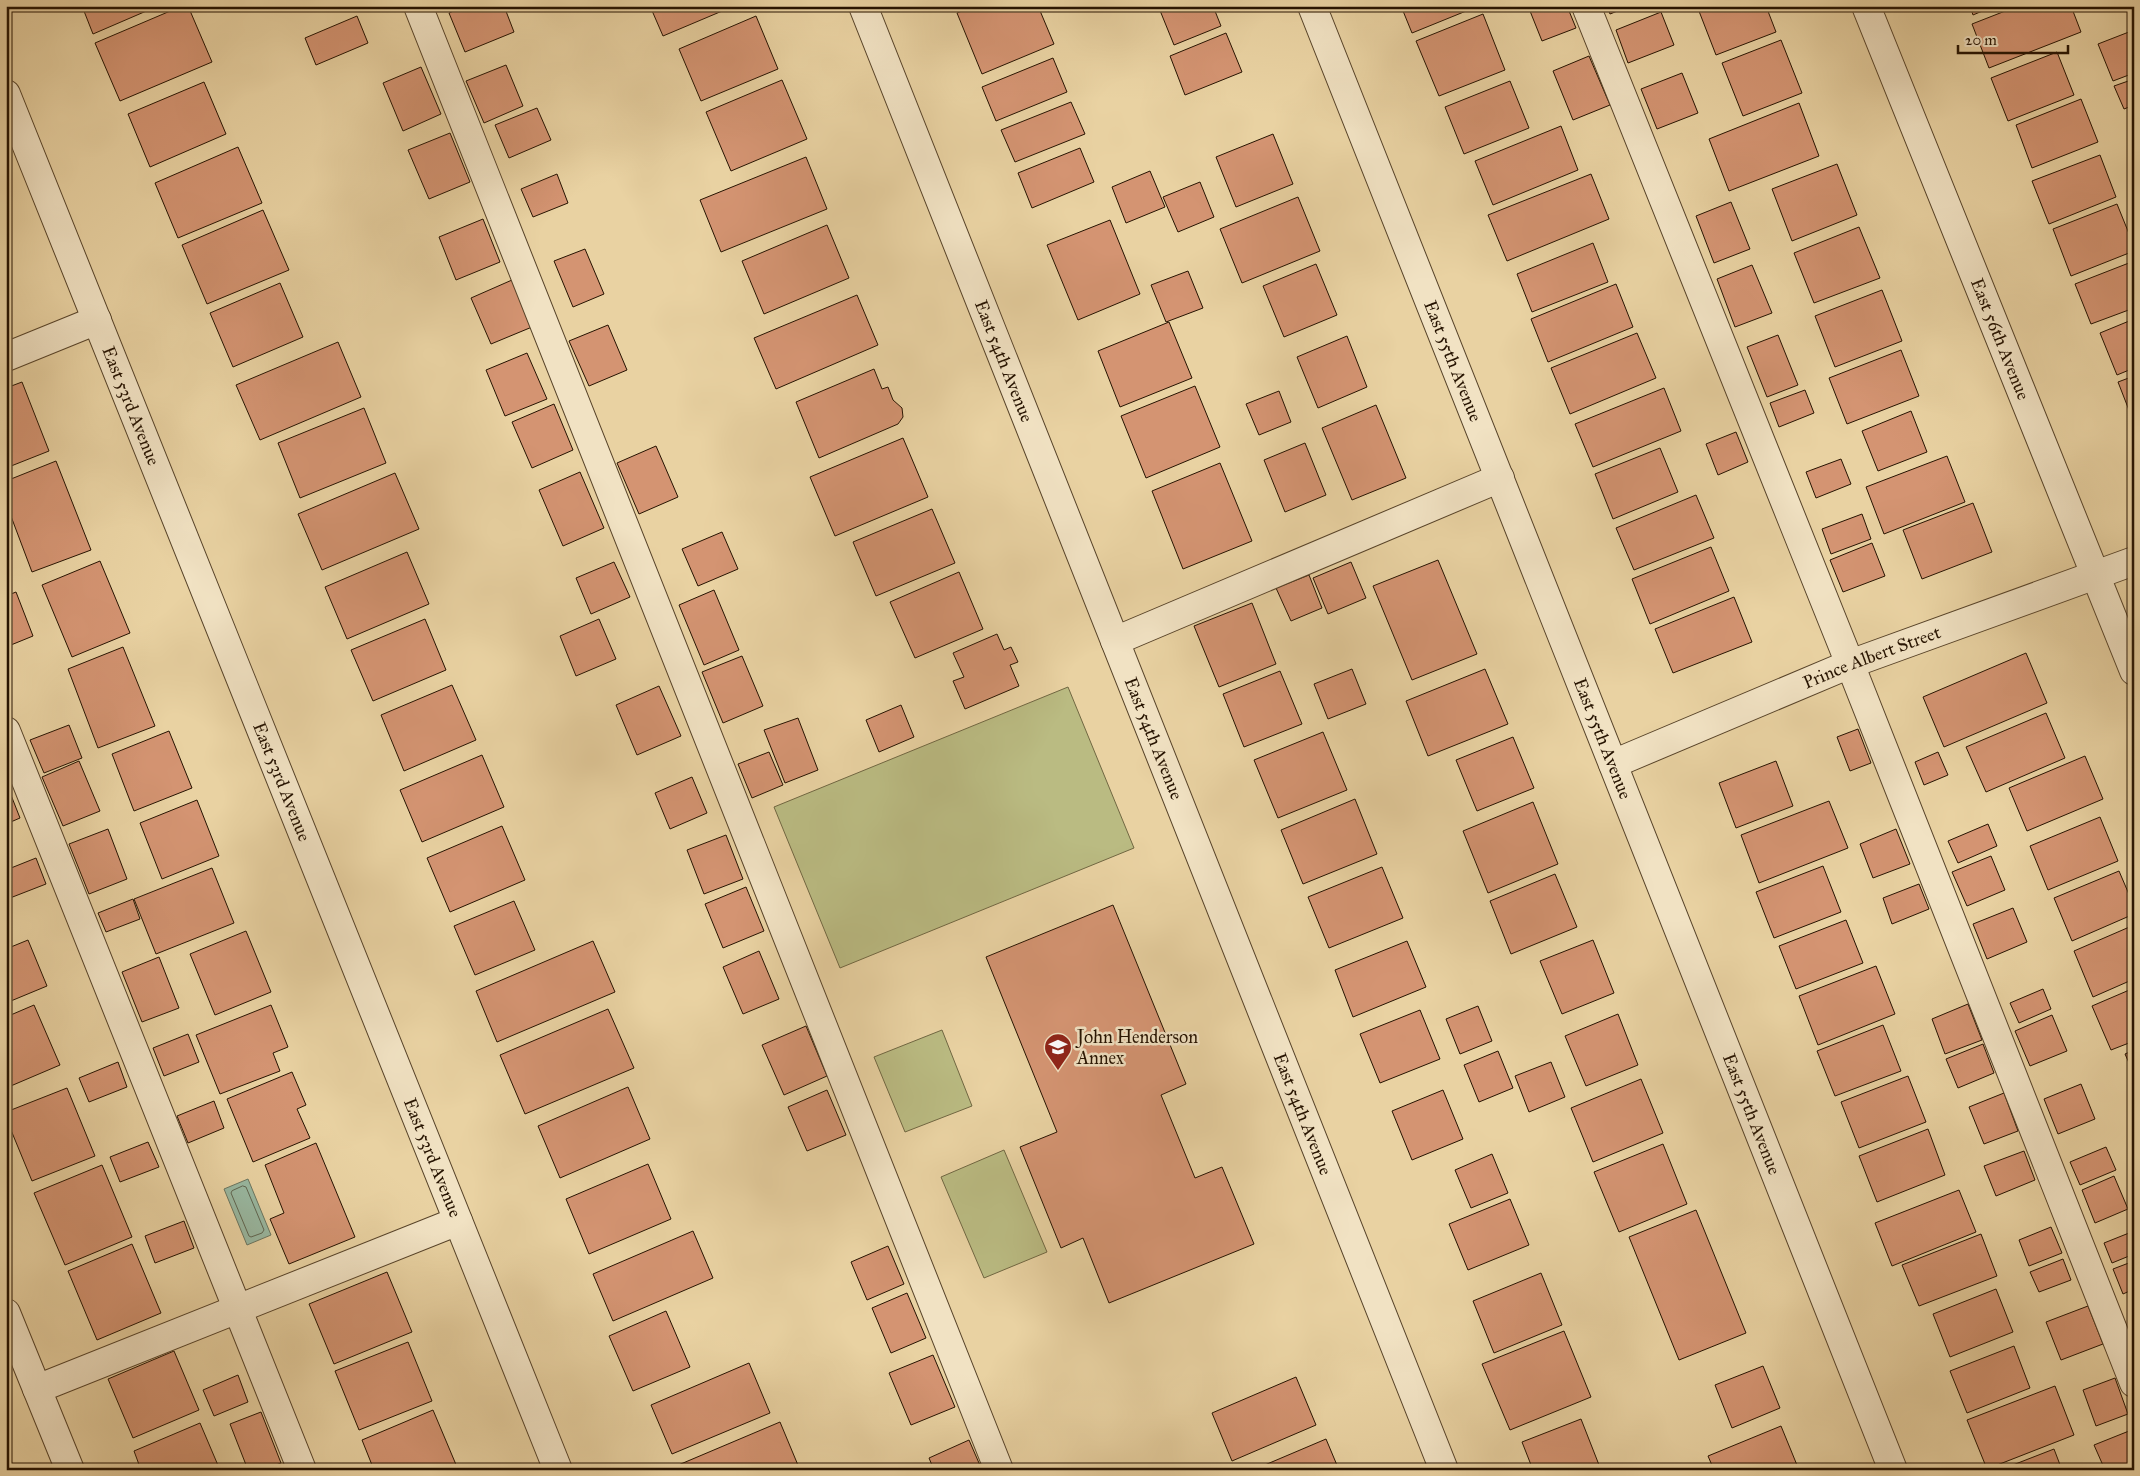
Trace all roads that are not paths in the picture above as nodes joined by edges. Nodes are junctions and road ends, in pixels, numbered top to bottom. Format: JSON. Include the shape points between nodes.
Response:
{"nodes":[{"id":1,"x":418,"y":6,"type":"edge"},
{"id":2,"x":863,"y":6,"type":"edge"},
{"id":3,"x":1312,"y":6,"type":"edge"},
{"id":4,"x":1586,"y":6,"type":"edge"},
{"id":5,"x":1866,"y":6,"type":"edge"},
{"id":6,"x":6,"y":94,"type":"edge"},
{"id":7,"x":98,"y":320,"type":"junction"},
{"id":8,"x":6,"y":357,"type":"edge"},
{"id":9,"x":1500,"y":478,"type":"junction"},
{"id":10,"x":2134,"y":561,"type":"edge"},
{"id":11,"x":2096,"y":574,"type":"junction"},
{"id":12,"x":1115,"y":641,"type":"junction"},
{"id":13,"x":1850,"y":664,"type":"junction"},
{"id":14,"x":2134,"y":671,"type":"edge"},
{"id":15,"x":6,"y":730,"type":"edge"},
{"id":16,"x":1613,"y":764,"type":"junction"},
{"id":17,"x":458,"y":1220,"type":"junction"},
{"id":18,"x":237,"y":1309,"type":"junction"},
{"id":19,"x":6,"y":1313,"type":"edge"},
{"id":20,"x":2134,"y":1383,"type":"edge"},
{"id":21,"x":37,"y":1389,"type":"junction"},
{"id":22,"x":70,"y":1470,"type":"edge"},
{"id":23,"x":302,"y":1470,"type":"edge"},
{"id":24,"x":558,"y":1470,"type":"edge"},
{"id":25,"x":999,"y":1470,"type":"edge"},
{"id":26,"x":1444,"y":1470,"type":"edge"},
{"id":27,"x":1893,"y":1470,"type":"edge"}],
"edges":[{"from":1,"to":25,"type":"street"},
{"from":2,"to":12,"type":"street","name":"East 54th Avenue"},
{"from":3,"to":9,"type":"street","name":"East 55th Avenue"},
{"from":4,"to":13,"type":"street"},
{"from":5,"to":11,"type":"street","name":"East 56th Avenue"},
{"from":6,"to":7,"type":"street","name":"East 53rd Avenue"},
{"from":7,"to":8,"type":"street"},
{"from":7,"to":17,"type":"street","name":"East 53rd Avenue"},
{"from":9,"to":12,"type":"street"},
{"from":9,"to":16,"type":"street","name":"East 55th Avenue"},
{"from":10,"to":11,"type":"street","name":"Prince Albert Street"},
{"from":11,"to":13,"type":"street","name":"Prince Albert Street"},
{"from":11,"to":14,"type":"street","name":"East 56th Avenue"},
{"from":12,"to":26,"type":"street","name":"East 54th Avenue"},
{"from":13,"to":16,"type":"street","name":"Prince Albert Street"},
{"from":13,"to":20,"type":"street"},
{"from":15,"to":18,"type":"street"},
{"from":16,"to":27,"type":"street","name":"East 55th Avenue"},
{"from":17,"to":18,"type":"street"},
{"from":17,"to":24,"type":"street","name":"East 53rd Avenue"},
{"from":18,"to":21,"type":"street"},
{"from":18,"to":23,"type":"street"},
{"from":19,"to":21,"type":"street"},
{"from":21,"to":22,"type":"street"}]}
